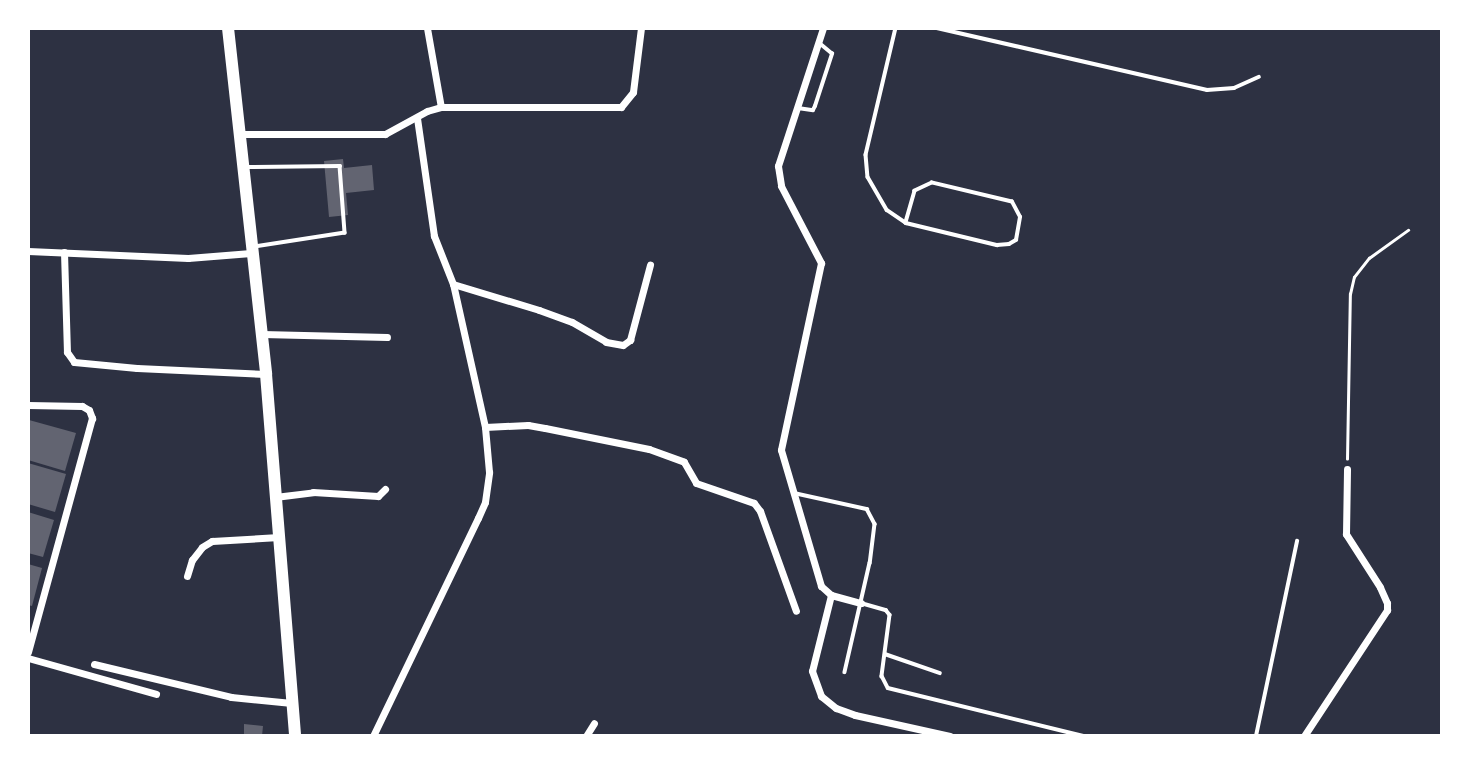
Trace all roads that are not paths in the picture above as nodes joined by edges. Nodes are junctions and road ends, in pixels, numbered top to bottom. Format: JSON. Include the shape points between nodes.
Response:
{"nodes":[{"id":1,"x":228,"y":28,"type":"edge"},
{"id":2,"x":427,"y":28,"type":"edge"},
{"id":3,"x":641,"y":28,"type":"edge"},
{"id":4,"x":823,"y":28,"type":"edge"},
{"id":5,"x":896,"y":28,"type":"edge"},
{"id":6,"x":937,"y":28,"type":"edge"},
{"id":7,"x":818,"y":43,"type":"junction"},
{"id":8,"x":1259,"y":77,"type":"dead end"},
{"id":9,"x":441,"y":107,"type":"junction"},
{"id":10,"x":796,"y":108,"type":"junction"},
{"id":11,"x":417,"y":118,"type":"junction"},
{"id":12,"x":239,"y":134,"type":"junction"},
{"id":13,"x":243,"y":167,"type":"junction"},
{"id":14,"x":906,"y":223,"type":"junction"},
{"id":15,"x":251,"y":250,"type":"junction"},
{"id":16,"x":28,"y":251,"type":"edge"},
{"id":17,"x":64,"y":252,"type":"junction"},
{"id":18,"x":650,"y":265,"type":"dead end"},
{"id":19,"x":453,"y":284,"type":"junction"},
{"id":20,"x":262,"y":334,"type":"junction"},
{"id":21,"x":387,"y":337,"type":"dead end"},
{"id":22,"x":266,"y":374,"type":"junction"},
{"id":23,"x":28,"y":404,"type":"edge"},
{"id":24,"x":485,"y":427,"type":"junction"},
{"id":25,"x":1347,"y":469,"type":"road end"},
{"id":26,"x":385,"y":489,"type":"dead end"},
{"id":27,"x":792,"y":493,"type":"junction"},
{"id":28,"x":275,"y":497,"type":"junction"},
{"id":29,"x":279,"y":537,"type":"junction"},
{"id":30,"x":1297,"y":541,"type":"dead end"},
{"id":31,"x":187,"y":576,"type":"dead end"},
{"id":32,"x":831,"y":594,"type":"junction"},
{"id":33,"x":861,"y":603,"type":"junction"},
{"id":34,"x":796,"y":611,"type":"dead end"},
{"id":35,"x":28,"y":652,"type":"edge"},
{"id":36,"x":885,"y":654,"type":"junction"},
{"id":37,"x":28,"y":658,"type":"edge"},
{"id":38,"x":94,"y":664,"type":"dead end"},
{"id":39,"x":845,"y":671,"type":"dead end"},
{"id":40,"x":940,"y":673,"type":"dead end"},
{"id":41,"x":156,"y":694,"type":"dead end"},
{"id":42,"x":292,"y":703,"type":"junction"},
{"id":43,"x":594,"y":723,"type":"dead end"},
{"id":44,"x":295,"y":736,"type":"edge"},
{"id":45,"x":373,"y":736,"type":"edge"},
{"id":46,"x":586,"y":736,"type":"edge"},
{"id":47,"x":950,"y":736,"type":"edge"},
{"id":48,"x":1084,"y":736,"type":"edge"},
{"id":49,"x":1256,"y":736,"type":"edge"},
{"id":50,"x":1304,"y":736,"type":"edge"}],
"edges":[{"from":1,"to":12,"type":"highway"},
{"from":2,"to":9,"type":"street"},
{"from":3,"to":9,"type":"street","via":[[633,92],[621,107]]},
{"from":4,"to":7,"type":"street"},
{"from":5,"to":14,"type":"lane","via":[[866,167],[887,210]]},
{"from":6,"to":8,"type":"lane","via":[[1207,90],[1234,88]]},
{"from":7,"to":10,"type":"street"},
{"from":7,"to":10,"type":"lane","via":[[832,54],[815,106],[813,110]]},
{"from":9,"to":11,"type":"street"},
{"from":10,"to":27,"type":"street","via":[[779,176],[821,263],[781,450]]},
{"from":11,"to":12,"type":"street","via":[[385,134]]},
{"from":11,"to":19,"type":"street","via":[[434,236]]},
{"from":12,"to":13,"type":"highway"},
{"from":13,"to":15,"type":"highway"},
{"from":13,"to":15,"type":"lane","via":[[340,166],[347,231]]},
{"from":14,"to":14,"type":"lane","via":[[1009,244],[1016,240],[1020,217],[1012,202],[932,183],[915,191]]},
{"from":15,"to":17,"type":"street","via":[[188,258]]},
{"from":15,"to":20,"type":"highway"},
{"from":16,"to":17,"type":"street"},
{"from":17,"to":22,"type":"street","via":[[68,352],[74,362]]},
{"from":18,"to":19,"type":"street","via":[[630,340],[623,345],[606,342],[540,310]]},
{"from":19,"to":24,"type":"street"},
{"from":20,"to":21,"type":"street"},
{"from":20,"to":22,"type":"highway"},
{"from":22,"to":28,"type":"highway"},
{"from":23,"to":35,"type":"street","via":[[82,406],[92,418]]},
{"from":24,"to":34,"type":"street","via":[[528,425],[649,449],[684,462],[696,483],[754,503]]},
{"from":24,"to":45,"type":"street","via":[[489,472],[485,502]]},
{"from":25,"to":50,"type":"street","via":[[1346,534],[1380,587],[1387,610]]},
{"from":26,"to":28,"type":"street","via":[[378,496],[313,492]]},
{"from":27,"to":32,"type":"street","via":[[816,575]]},
{"from":27,"to":33,"type":"lane","via":[[872,514],[875,537]]},
{"from":28,"to":29,"type":"highway"},
{"from":29,"to":31,"type":"street","via":[[212,541],[192,560]]},
{"from":29,"to":42,"type":"highway"},
{"from":30,"to":49,"type":"lane"},
{"from":32,"to":33,"type":"street"},
{"from":32,"to":47,"type":"street","via":[[812,671],[821,696],[855,715]]},
{"from":33,"to":36,"type":"lane","via":[[890,615]]},
{"from":33,"to":39,"type":"lane"},
{"from":36,"to":40,"type":"lane"},
{"from":36,"to":48,"type":"lane","via":[[883,680],[894,691]]},
{"from":37,"to":41,"type":"street"},
{"from":38,"to":42,"type":"street","via":[[231,697]]},
{"from":42,"to":44,"type":"highway"},
{"from":43,"to":46,"type":"street"}]}
